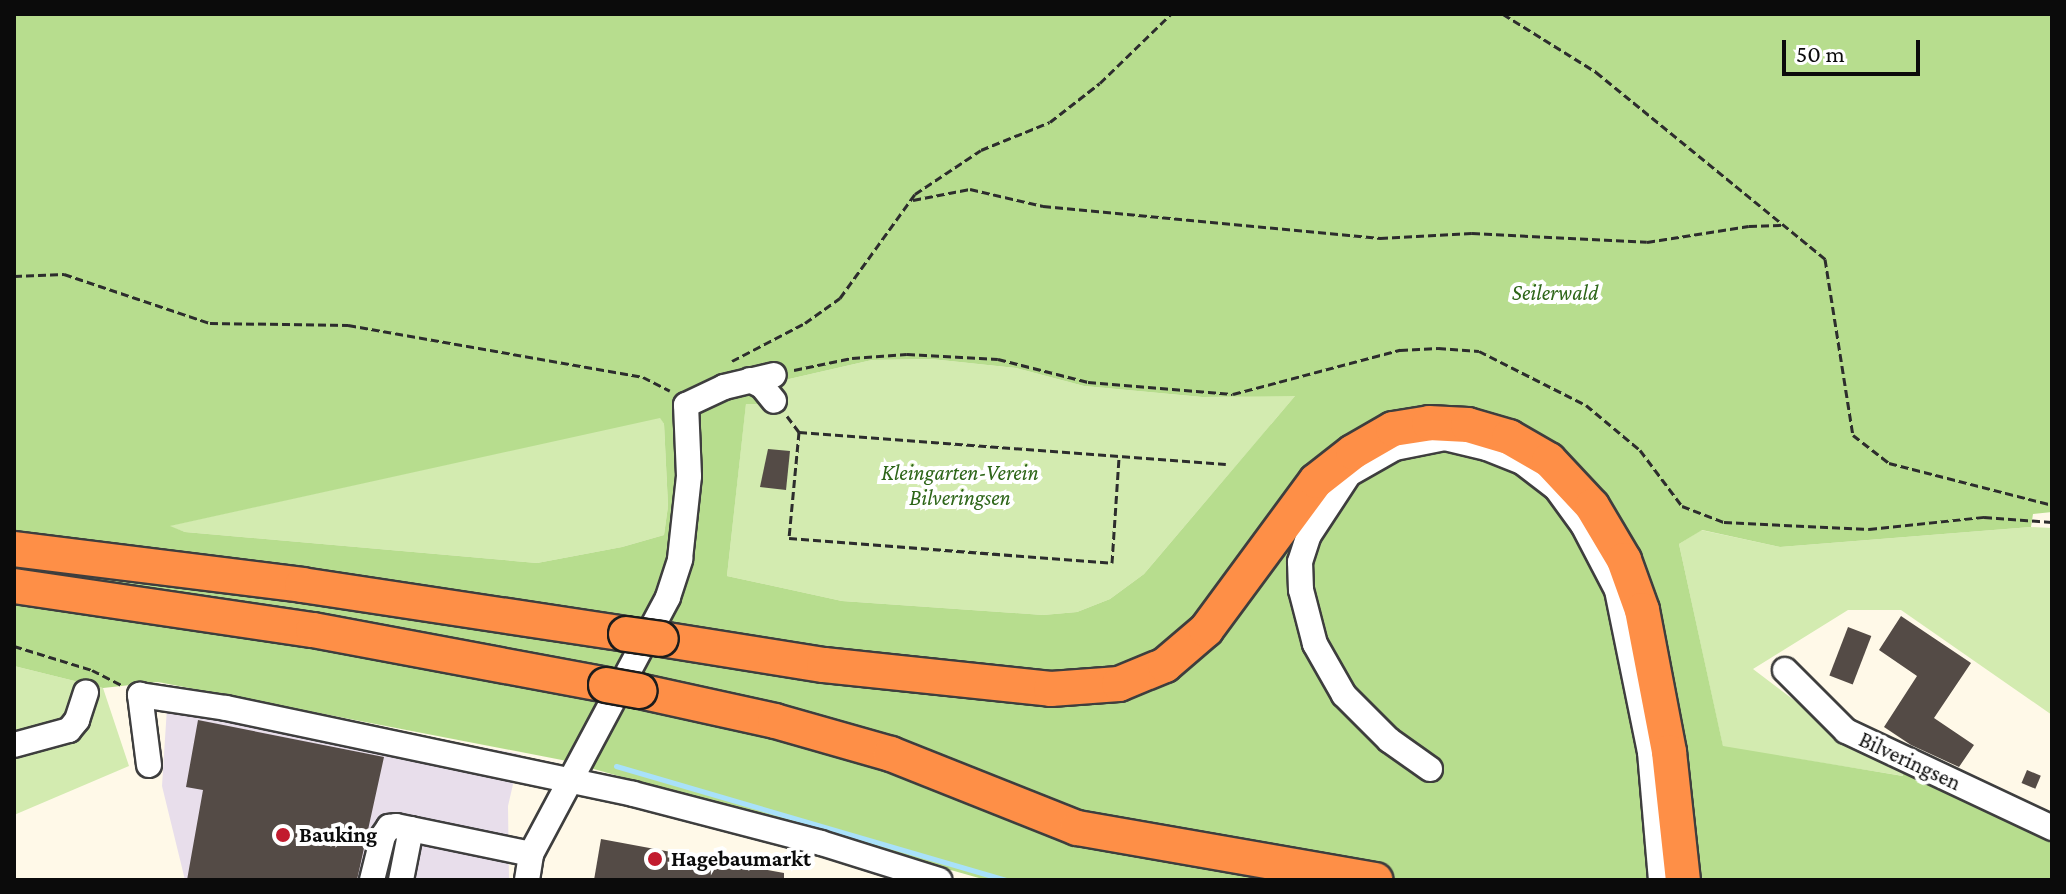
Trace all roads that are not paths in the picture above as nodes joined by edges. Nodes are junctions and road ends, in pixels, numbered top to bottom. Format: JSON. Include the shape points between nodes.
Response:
{"nodes":[{"id":1,"x":774,"y":375,"type":"dead end"},
{"id":2,"x":750,"y":380,"type":"junction"},
{"id":3,"x":774,"y":401,"type":"road end"},
{"id":4,"x":14,"y":549,"type":"edge"},
{"id":5,"x":14,"y":586,"type":"edge"},
{"id":6,"x":1785,"y":670,"type":"dead end"},
{"id":7,"x":86,"y":692,"type":"dead end"},
{"id":8,"x":14,"y":745,"type":"edge"},
{"id":9,"x":1660,"y":752,"type":"junction"},
{"id":10,"x":149,"y":765,"type":"dead end"},
{"id":11,"x":1430,"y":769,"type":"dead end"},
{"id":12,"x":568,"y":780,"type":"junction"},
{"id":13,"x":2052,"y":828,"type":"edge"},
{"id":14,"x":411,"y":829,"type":"junction"},
{"id":15,"x":531,"y":854,"type":"junction"},
{"id":16,"x":372,"y":880,"type":"edge"},
{"id":17,"x":401,"y":880,"type":"edge"},
{"id":18,"x":527,"y":880,"type":"edge"},
{"id":19,"x":939,"y":880,"type":"edge"},
{"id":20,"x":1376,"y":880,"type":"edge"},
{"id":21,"x":1661,"y":880,"type":"edge"},
{"id":22,"x":1683,"y":880,"type":"edge"}],
"edges":[{"from":1,"to":2,"type":"street"},
{"from":2,"to":3,"type":"street"},
{"from":2,"to":12,"type":"street","via":[[686,405],[689,476],[680,559],[668,597]]},
{"from":4,"to":9,"type":"highway","bridge":true,"via":[[302,585],[824,665],[1051,689],[1119,684],[1165,665],[1206,630],[1316,481],[1353,452],[1393,429],[1429,423],[1468,425],[1509,437],[1549,460],[1592,506],[1624,560],[1642,610]]},
{"from":5,"to":20,"type":"highway","via":[[313,630],[775,721],[891,754],[1077,828]]},
{"from":6,"to":13,"type":"street","name":"Bilveringsen","via":[[1846,731]]},
{"from":7,"to":8,"type":"street","via":[[69,730]]},
{"from":9,"to":11,"type":"street","via":[[1617,590],[1583,525],[1556,488],[1522,462],[1445,438],[1395,448],[1349,474],[1309,535],[1300,562],[1301,590],[1315,644],[1344,695],[1389,740]]},
{"from":9,"to":21,"type":"street"},
{"from":9,"to":22,"type":"highway"},
{"from":10,"to":12,"type":"street","via":[[140,695],[226,708]]},
{"from":12,"to":15,"type":"street"},
{"from":12,"to":19,"type":"street","via":[[821,843]]},
{"from":14,"to":15,"type":"street"},
{"from":14,"to":16,"type":"street","via":[[389,827]]},
{"from":14,"to":17,"type":"street"},
{"from":15,"to":18,"type":"street"}]}
